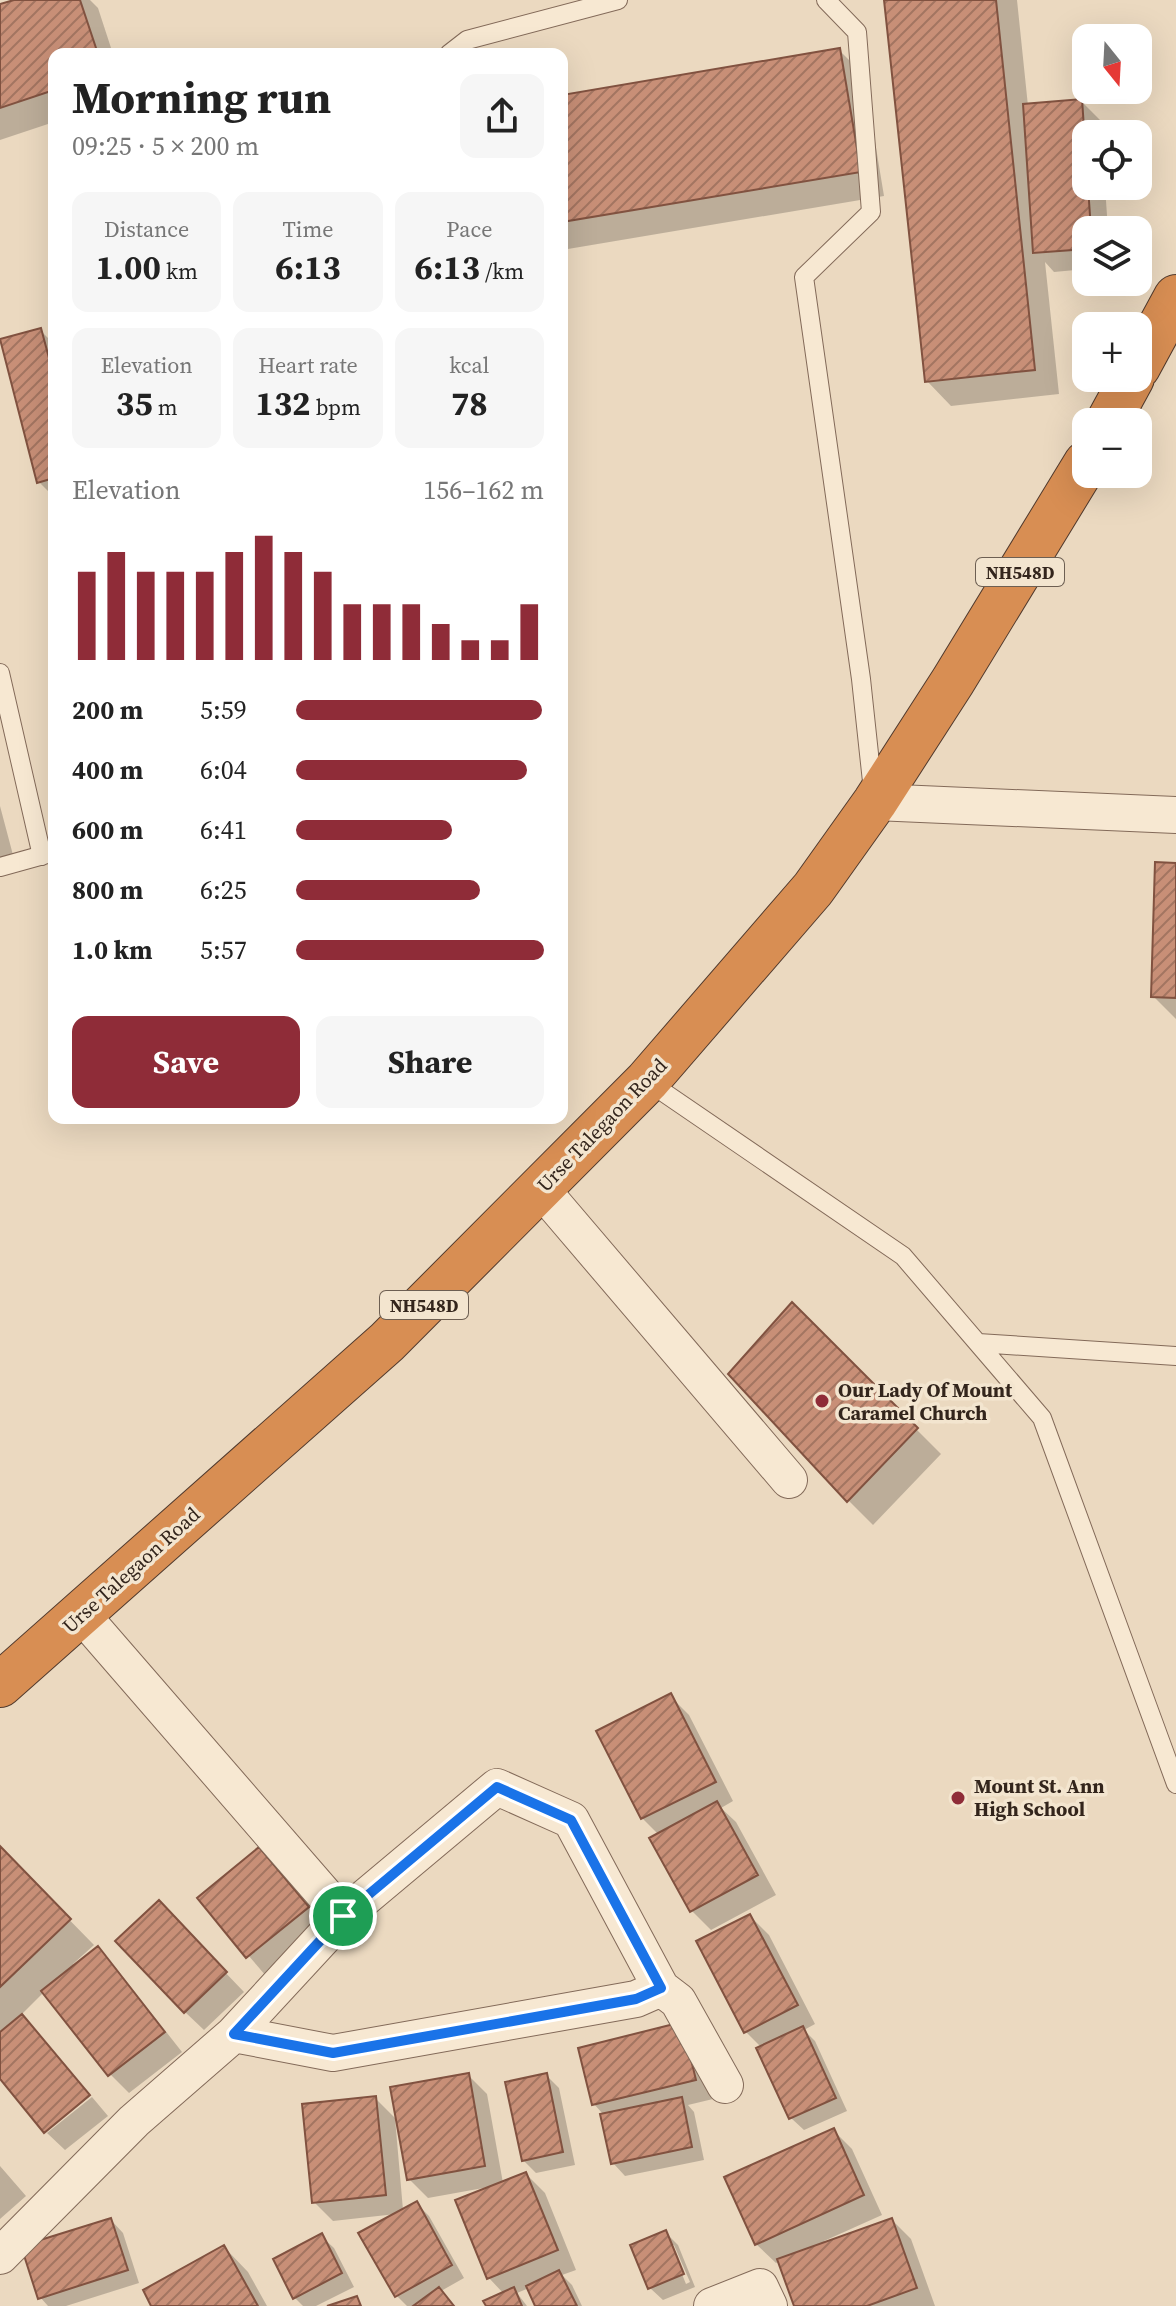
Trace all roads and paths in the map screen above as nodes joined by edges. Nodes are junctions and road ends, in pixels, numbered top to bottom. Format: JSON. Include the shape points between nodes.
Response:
{"nodes":[{"id":1,"x":618,"y":0,"type":"edge"},
{"id":2,"x":826,"y":0,"type":"edge"},
{"id":3,"x":457,"y":48,"type":"edge"},
{"id":4,"x":1176,"y":297,"type":"edge"},
{"id":5,"x":1152,"y":341,"type":"edge"},
{"id":6,"x":1072,"y":485,"type":"edge"},
{"id":7,"x":0,"y":673,"type":"edge"},
{"id":8,"x":875,"y":802,"type":"junction"},
{"id":9,"x":1176,"y":815,"type":"edge"},
{"id":10,"x":48,"y":854,"type":"edge"},
{"id":11,"x":0,"y":867,"type":"edge"},
{"id":12,"x":647,"y":1081,"type":"junction"},
{"id":13,"x":541,"y":1189,"type":"junction"},
{"id":14,"x":978,"y":1343,"type":"junction"},
{"id":15,"x":1176,"y":1356,"type":"edge"},
{"id":16,"x":789,"y":1480,"type":"dead end"},
{"id":17,"x":81,"y":1614,"type":"junction"},
{"id":18,"x":0,"y":1685,"type":"edge"},
{"id":19,"x":1176,"y":1784,"type":"edge"},
{"id":20,"x":343,"y":1916,"type":"junction"},
{"id":21,"x":661,"y":1988,"type":"junction"},
{"id":22,"x":234,"y":2034,"type":"junction"},
{"id":23,"x":725,"y":2085,"type":"dead end"},
{"id":24,"x":0,"y":2256,"type":"edge"},
{"id":25,"x":712,"y":2306,"type":"edge"},
{"id":26,"x":769,"y":2306,"type":"edge"}],
"edges":[{"from":1,"to":3,"type":"lane","via":[[467,40]]},
{"from":2,"to":8,"type":"lane","via":[[857,32],[871,212],[804,277]]},
{"from":4,"to":5,"type":"highway"},
{"from":6,"to":8,"type":"highway","name":"Urse Talegaon Road","number":"NH548D"},
{"from":7,"to":10,"type":"lane"},
{"from":8,"to":9,"type":"street"},
{"from":8,"to":12,"type":"highway","name":"Urse Talegaon Road","number":"NH548D","via":[[813,889]]},
{"from":10,"to":11,"type":"lane"},
{"from":12,"to":13,"type":"highway","name":"Urse Talegaon Road","number":"NH548D"},
{"from":12,"to":14,"type":"lane","via":[[903,1256]]},
{"from":13,"to":16,"type":"street"},
{"from":13,"to":17,"type":"highway","name":"Urse Talegaon Road","number":"NH548D","via":[[387,1342]]},
{"from":14,"to":15,"type":"lane"},
{"from":14,"to":19,"type":"lane","via":[[1042,1418]]},
{"from":17,"to":18,"type":"highway","name":"Urse Talegaon Road","number":"NH548D"},
{"from":17,"to":20,"type":"street"},
{"from":20,"to":21,"type":"street","via":[[497,1787],[571,1820]]},
{"from":20,"to":22,"type":"street"},
{"from":21,"to":22,"type":"street","via":[[636,1999],[333,2053]]},
{"from":21,"to":23,"type":"street","via":[[678,2001]]},
{"from":22,"to":24,"type":"street","via":[[134,2121]]},
{"from":25,"to":26,"type":"street","via":[[760,2287]]}]}
